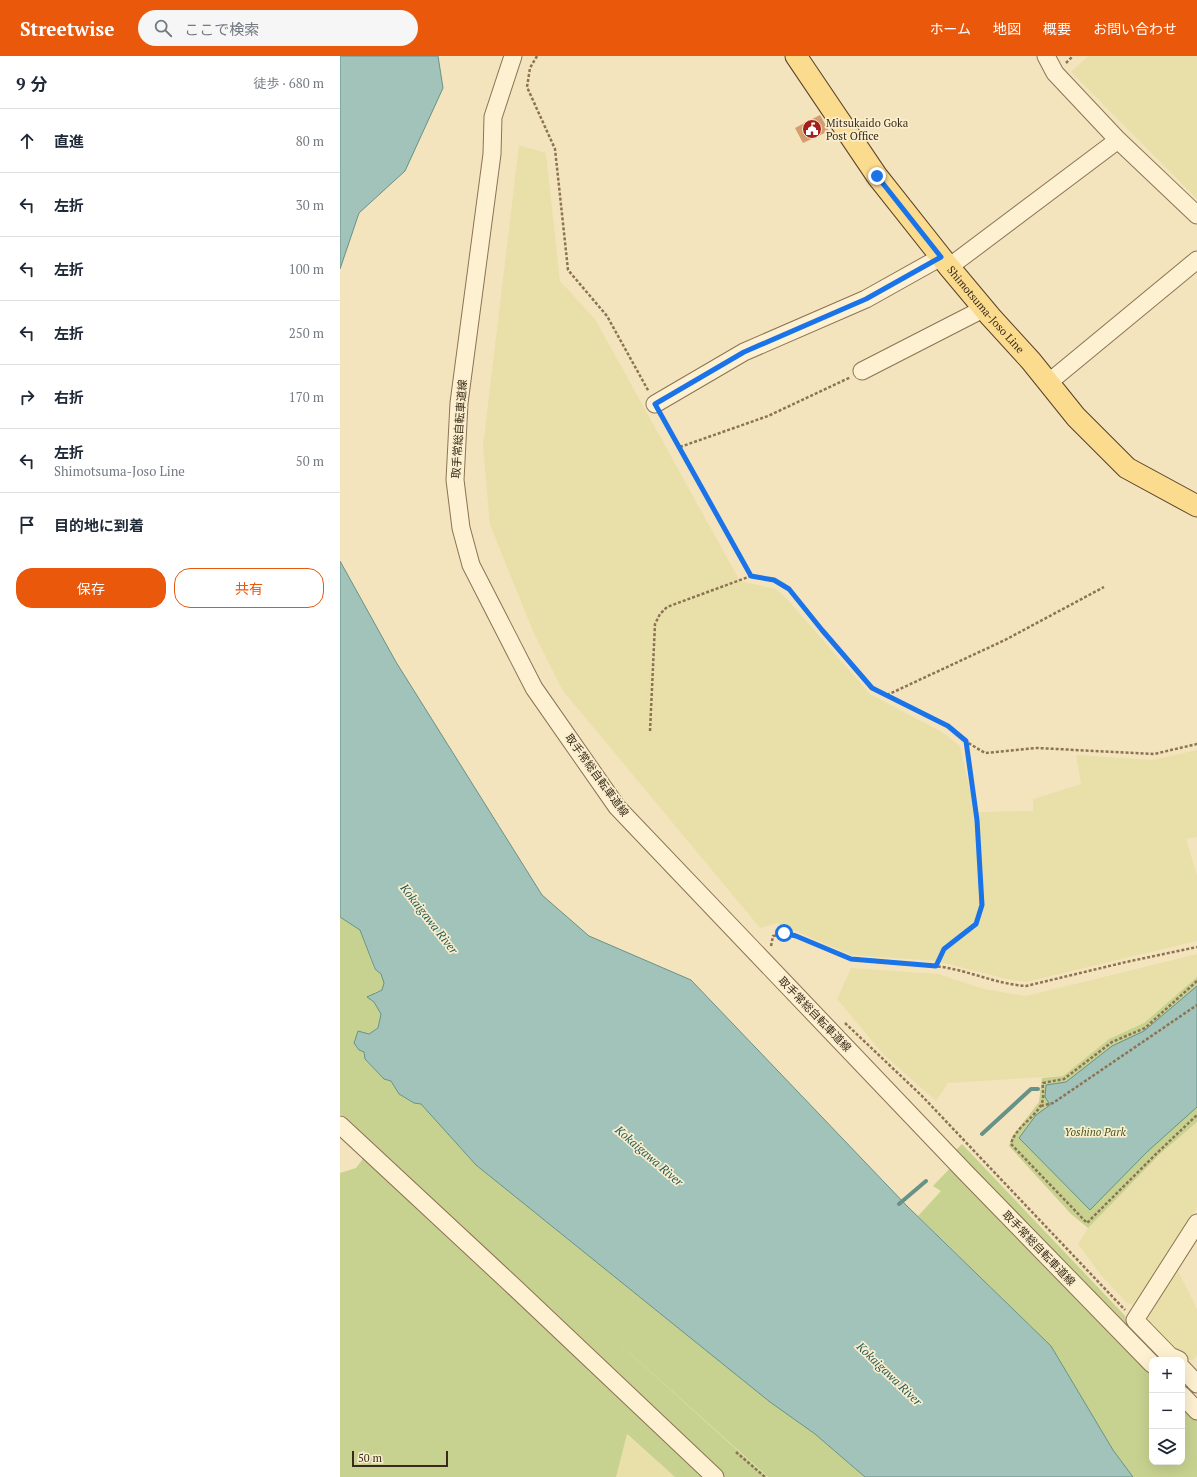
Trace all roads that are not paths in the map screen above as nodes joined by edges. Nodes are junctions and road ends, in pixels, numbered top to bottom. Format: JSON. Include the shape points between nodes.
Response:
{"nodes":[{"id":1,"x":513,"y":56,"type":"edge"},
{"id":2,"x":796,"y":56,"type":"edge"},
{"id":3,"x":1046,"y":56,"type":"edge"},
{"id":4,"x":1118,"y":140,"type":"junction"},
{"id":5,"x":1197,"y":215,"type":"edge"},
{"id":6,"x":1197,"y":260,"type":"edge"},
{"id":7,"x":945,"y":262,"type":"junction"},
{"id":8,"x":984,"y":309,"type":"junction"},
{"id":9,"x":862,"y":371,"type":"road end"},
{"id":10,"x":1048,"y":382,"type":"junction"},
{"id":11,"x":655,"y":404,"type":"road end"},
{"id":12,"x":1197,"y":506,"type":"edge"},
{"id":13,"x":340,"y":1125,"type":"edge"},
{"id":14,"x":1197,"y":1223,"type":"edge"},
{"id":15,"x":1177,"y":1357,"type":"edge"},
{"id":16,"x":1149,"y":1361,"type":"edge"},
{"id":17,"x":1185,"y":1365,"type":"edge"},
{"id":18,"x":1197,"y":1384,"type":"edge"},
{"id":19,"x":1185,"y":1398,"type":"edge"},
{"id":20,"x":1197,"y":1411,"type":"edge"},
{"id":21,"x":715,"y":1477,"type":"edge"}],
"edges":[{"from":1,"to":16,"type":"street","name":"取手常総自転車道線","via":[[493,117],[492,154],[459,403],[455,480],[461,528],[471,565],[534,688],[617,807]]},
{"from":2,"to":7,"type":"main road","name":"Shimotsuma-Joso Line","via":[[877,176]]},
{"from":3,"to":4,"type":"street","via":[[1055,73]]},
{"from":4,"to":5,"type":"street"},
{"from":4,"to":7,"type":"street"},
{"from":6,"to":10,"type":"street"},
{"from":7,"to":8,"type":"main road","name":"Shimotsuma-Joso Line"},
{"from":7,"to":11,"type":"street","via":[[744,352]]},
{"from":8,"to":9,"type":"street"},
{"from":8,"to":10,"type":"main road","name":"Shimotsuma-Joso Line"},
{"from":10,"to":12,"type":"main road","name":"Shimotsuma-Joso Line","via":[[1076,417],[1128,468]]},
{"from":13,"to":21,"type":"street"},
{"from":14,"to":15,"type":"street","via":[[1135,1320]]},
{"from":17,"to":18,"type":"street"},
{"from":19,"to":20,"type":"street"}]}
